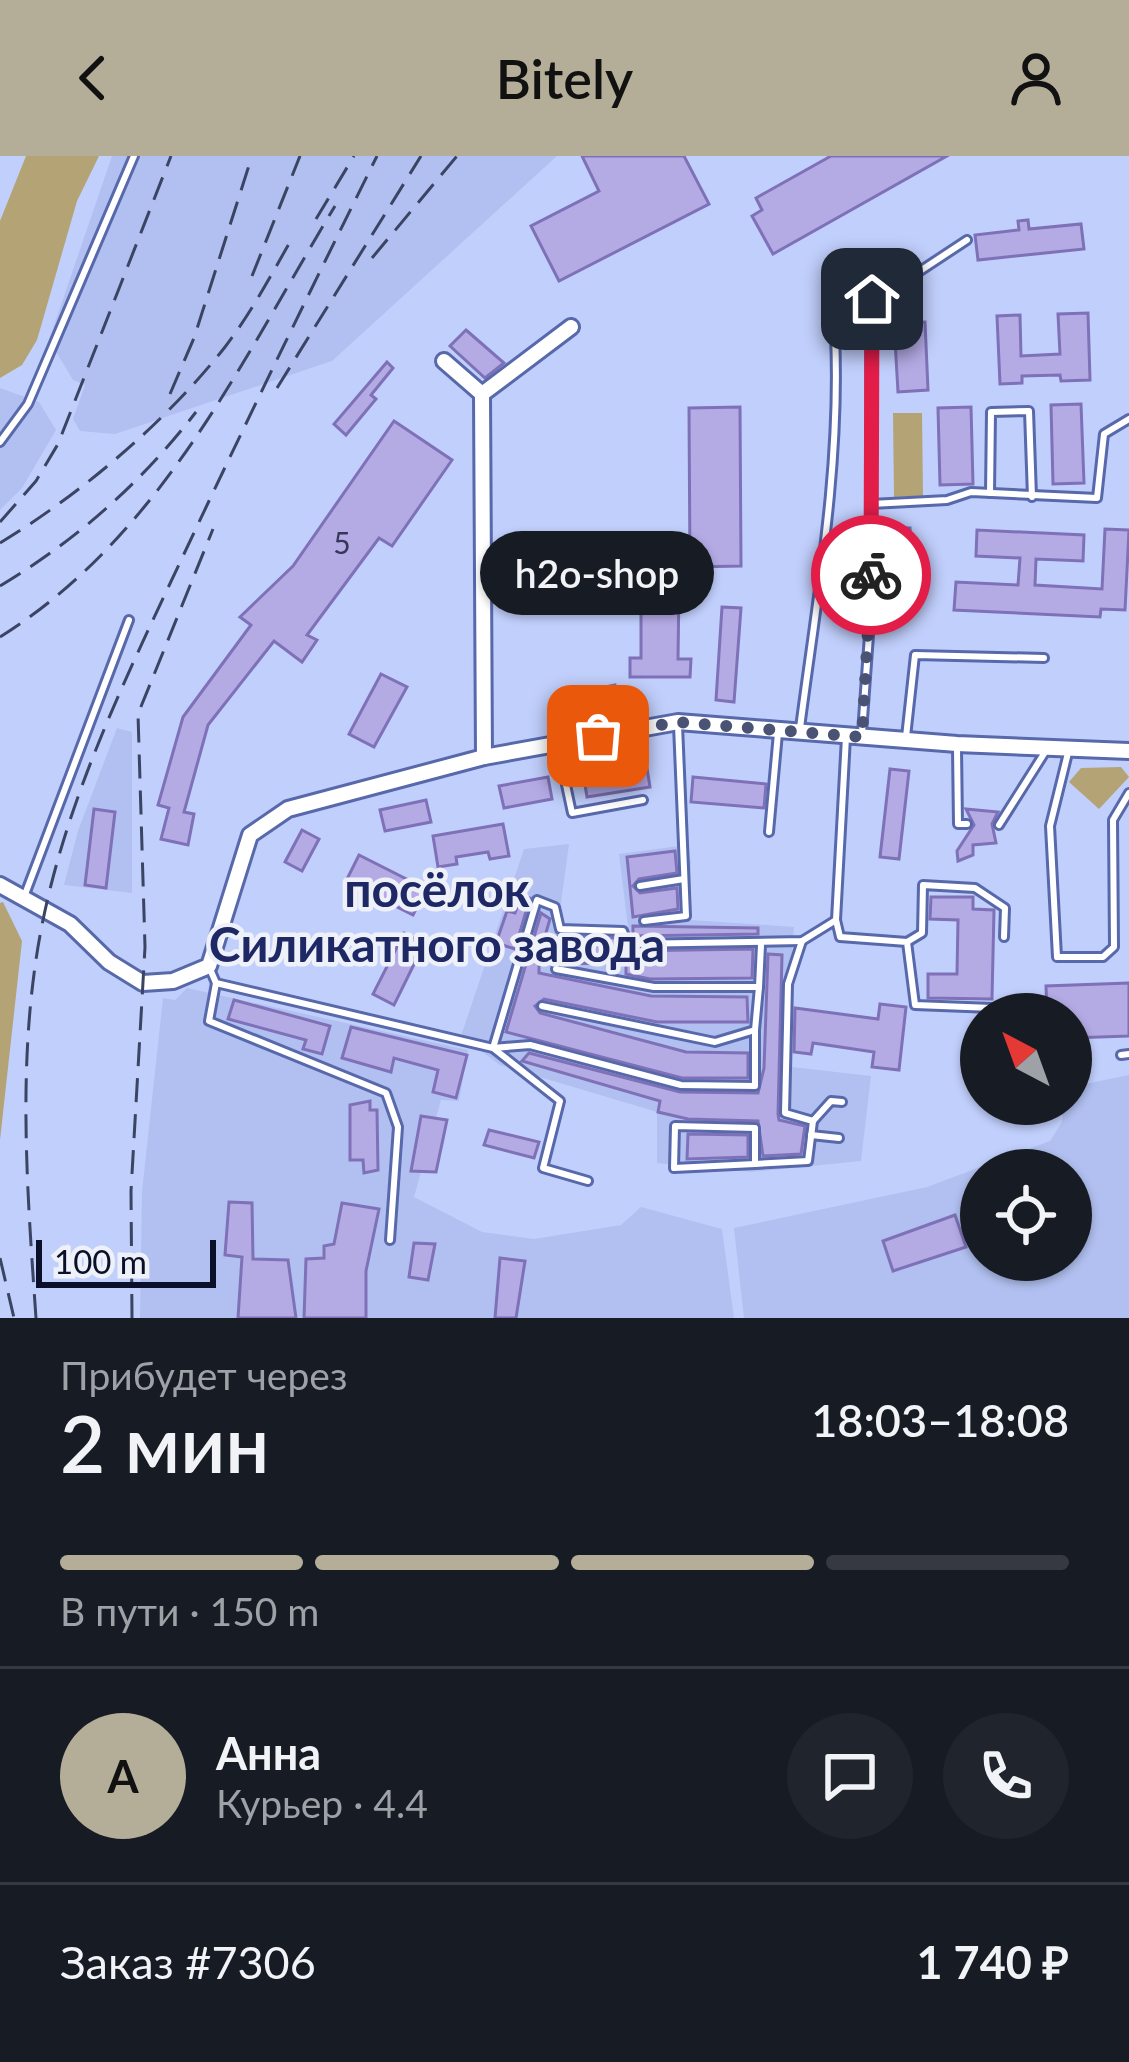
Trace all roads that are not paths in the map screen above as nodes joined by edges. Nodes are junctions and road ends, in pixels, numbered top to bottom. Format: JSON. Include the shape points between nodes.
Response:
{"nodes":[{"id":1,"x":134,"y":156,"type":"edge"},
{"id":2,"x":967,"y":240,"type":"dead end"},
{"id":3,"x":571,"y":327,"type":"dead end"},
{"id":4,"x":835,"y":334,"type":"dead end"},
{"id":5,"x":444,"y":361,"type":"dead end"},
{"id":6,"x":482,"y":394,"type":"junction"},
{"id":7,"x":1129,"y":419,"type":"edge"},
{"id":8,"x":0,"y":442,"type":"edge"},
{"id":9,"x":990,"y":494,"type":"junction"},
{"id":10,"x":1032,"y":497,"type":"junction"},
{"id":11,"x":871,"y":504,"type":"junction"},
{"id":12,"x":129,"y":620,"type":"dead end"},
{"id":13,"x":1044,"y":658,"type":"dead end"},
{"id":14,"x":678,"y":722,"type":"junction"},
{"id":15,"x":778,"y":730,"type":"junction"},
{"id":16,"x":800,"y":732,"type":"junction"},
{"id":17,"x":854,"y":736,"type":"junction"},
{"id":18,"x":906,"y":740,"type":"junction"},
{"id":19,"x":558,"y":744,"type":"junction"},
{"id":20,"x":956,"y":744,"type":"junction"},
{"id":21,"x":1048,"y":748,"type":"junction"},
{"id":22,"x":1069,"y":749,"type":"junction"},
{"id":23,"x":1129,"y":751,"type":"edge"},
{"id":24,"x":484,"y":757,"type":"junction"},
{"id":25,"x":1129,"y":793,"type":"edge"},
{"id":26,"x":643,"y":800,"type":"dead end"},
{"id":27,"x":967,"y":824,"type":"dead end"},
{"id":28,"x":998,"y":825,"type":"dead end"},
{"id":29,"x":769,"y":832,"type":"dead end"},
{"id":30,"x":684,"y":879,"type":"junction"},
{"id":31,"x":0,"y":885,"type":"edge"},
{"id":32,"x":640,"y":886,"type":"dead end"},
{"id":33,"x":24,"y":899,"type":"junction"},
{"id":34,"x":836,"y":920,"type":"junction"},
{"id":35,"x":644,"y":921,"type":"dead end"},
{"id":36,"x":1004,"y":938,"type":"dead end"},
{"id":37,"x":802,"y":941,"type":"junction"},
{"id":38,"x":907,"y":942,"type":"junction"},
{"id":39,"x":760,"y":945,"type":"junction"},
{"id":40,"x":209,"y":966,"type":"junction"},
{"id":41,"x":556,"y":969,"type":"dead end"},
{"id":42,"x":216,"y":983,"type":"junction"},
{"id":43,"x":759,"y":987,"type":"junction"},
{"id":44,"x":542,"y":1006,"type":"dead end"},
{"id":45,"x":960,"y":1007,"type":"edge"},
{"id":46,"x":755,"y":1030,"type":"junction"},
{"id":47,"x":493,"y":1048,"type":"junction"},
{"id":48,"x":842,"y":1102,"type":"dead end"},
{"id":49,"x":813,"y":1121,"type":"junction"},
{"id":50,"x":811,"y":1135,"type":"junction"},
{"id":51,"x":839,"y":1138,"type":"dead end"},
{"id":52,"x":755,"y":1164,"type":"junction"},
{"id":53,"x":588,"y":1181,"type":"dead end"},
{"id":54,"x":390,"y":1240,"type":"dead end"}],
"edges":[{"from":1,"to":8,"type":"lane","via":[[28,404]]},
{"from":2,"to":11,"type":"lane","via":[[870,304]]},
{"from":3,"to":6,"type":"street"},
{"from":4,"to":16,"type":"lane","via":[[829,504]]},
{"from":5,"to":6,"type":"street"},
{"from":6,"to":24,"type":"street"},
{"from":7,"to":10,"type":"lane","via":[[1104,434],[1100,496]]},
{"from":9,"to":10,"type":"lane"},
{"from":9,"to":10,"type":"lane","via":[[991,412],[1029,411]]},
{"from":9,"to":11,"type":"lane"},
{"from":11,"to":17,"type":"lane"},
{"from":12,"to":33,"type":"lane"},
{"from":13,"to":18,"type":"lane","via":[[915,655]]},
{"from":14,"to":15,"type":"street"},
{"from":14,"to":19,"type":"street"},
{"from":14,"to":30,"type":"lane"},
{"from":15,"to":16,"type":"street"},
{"from":15,"to":29,"type":"lane"},
{"from":16,"to":17,"type":"street"},
{"from":17,"to":18,"type":"street"},
{"from":17,"to":34,"type":"lane"},
{"from":18,"to":20,"type":"street"},
{"from":19,"to":24,"type":"street"},
{"from":19,"to":26,"type":"lane","via":[[572,813]]},
{"from":20,"to":21,"type":"street"},
{"from":20,"to":27,"type":"lane","via":[[958,824]]},
{"from":21,"to":22,"type":"street"},
{"from":21,"to":28,"type":"lane"},
{"from":22,"to":23,"type":"street"},
{"from":22,"to":25,"type":"lane","via":[[1050,826],[1057,957],[1103,957],[1114,946],[1113,820]]},
{"from":24,"to":40,"type":"street","via":[[288,809],[250,835]]},
{"from":30,"to":32,"type":"lane"},
{"from":30,"to":35,"type":"lane","via":[[686,916]]},
{"from":31,"to":33,"type":"street"},
{"from":33,"to":40,"type":"street","via":[[143,982],[173,981]]},
{"from":34,"to":37,"type":"lane"},
{"from":34,"to":38,"type":"lane","via":[[840,937]]},
{"from":36,"to":38,"type":"lane","via":[[1005,908],[976,888],[923,885],[922,933]]},
{"from":37,"to":39,"type":"lane"},
{"from":37,"to":49,"type":"lane","via":[[788,984],[785,1113]]},
{"from":38,"to":45,"type":"lane","via":[[915,1005]]},
{"from":39,"to":43,"type":"lane"},
{"from":39,"to":47,"type":"lane","via":[[628,944],[623,931],[560,928],[555,907],[536,900]]},
{"from":40,"to":42,"type":"lane"},
{"from":41,"to":43,"type":"lane","via":[[654,987]]},
{"from":42,"to":47,"type":"lane"},
{"from":42,"to":54,"type":"lane","via":[[209,1021],[386,1093],[398,1127]]},
{"from":43,"to":46,"type":"lane"},
{"from":44,"to":46,"type":"lane","via":[[715,1042]]},
{"from":46,"to":47,"type":"lane","via":[[755,1086],[681,1085],[530,1045]]},
{"from":47,"to":53,"type":"lane","via":[[560,1101],[543,1168]]},
{"from":48,"to":49,"type":"lane","via":[[831,1101]]},
{"from":49,"to":50,"type":"lane"},
{"from":50,"to":51,"type":"lane"},
{"from":50,"to":52,"type":"lane","via":[[808,1161]]},
{"from":52,"to":52,"type":"lane","via":[[754,1127],[675,1126],[674,1168]]}]}
